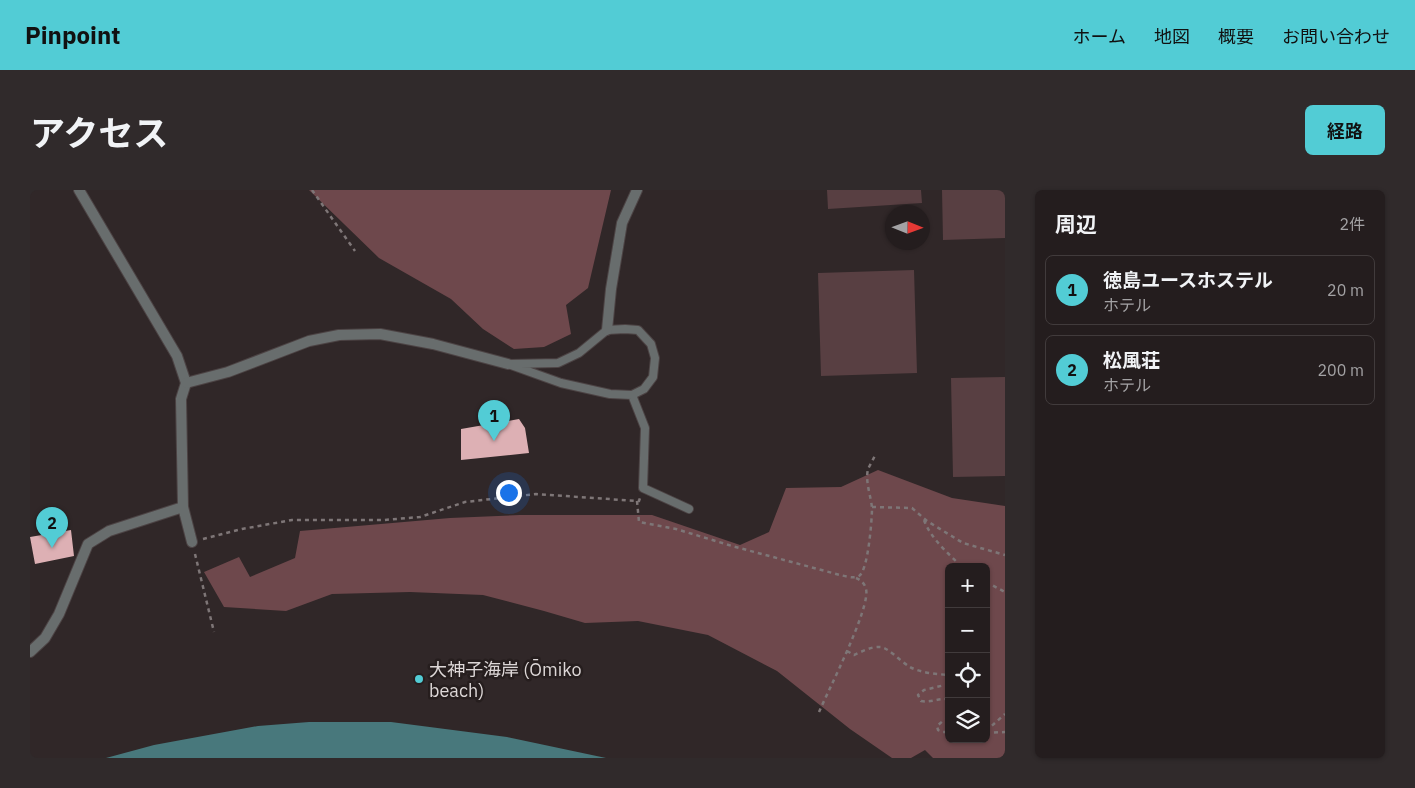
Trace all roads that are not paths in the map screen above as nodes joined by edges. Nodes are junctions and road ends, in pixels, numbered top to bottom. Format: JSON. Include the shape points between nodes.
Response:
{"nodes":[{"id":1,"x":79,"y":190,"type":"edge"},
{"id":2,"x":637,"y":190,"type":"edge"},
{"id":3,"x":607,"y":330,"type":"junction"},
{"id":4,"x":508,"y":364,"type":"junction"},
{"id":5,"x":186,"y":383,"type":"junction"},
{"id":6,"x":632,"y":395,"type":"junction"},
{"id":7,"x":183,"y":507,"type":"junction"},
{"id":8,"x":689,"y":509,"type":"dead end"},
{"id":9,"x":192,"y":542,"type":"road end"},
{"id":10,"x":30,"y":652,"type":"edge"}],
"edges":[{"from":1,"to":5,"type":"street","via":[[178,356]]},
{"from":2,"to":3,"type":"street","via":[[622,223]]},
{"from":3,"to":4,"type":"lane","via":[[579,353],[558,363]]},
{"from":3,"to":6,"type":"lane","via":[[638,330],[651,344],[655,358],[653,377],[644,389]]},
{"from":4,"to":5,"type":"street","via":[[380,334],[339,335],[308,341],[228,372]]},
{"from":4,"to":6,"type":"lane","via":[[562,383],[610,394]]},
{"from":5,"to":7,"type":"street","via":[[181,399]]},
{"from":6,"to":8,"type":"lane","via":[[645,428],[643,488]]},
{"from":7,"to":9,"type":"street"},
{"from":7,"to":10,"type":"street","via":[[109,531],[88,544],[58,614],[45,638]]}]}
